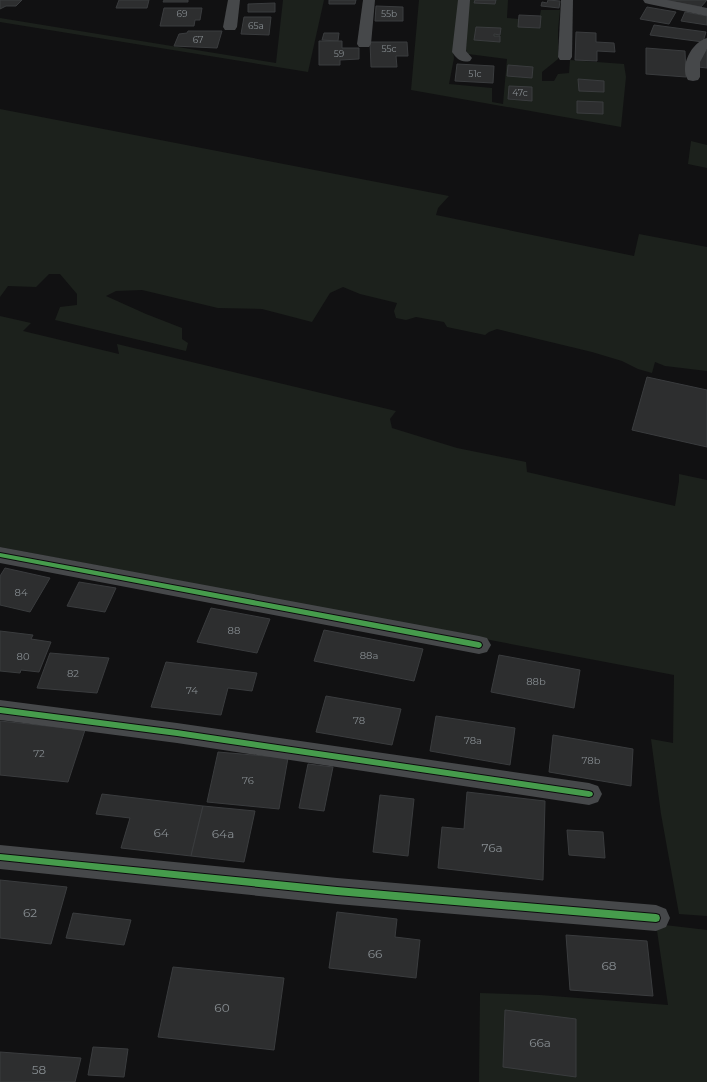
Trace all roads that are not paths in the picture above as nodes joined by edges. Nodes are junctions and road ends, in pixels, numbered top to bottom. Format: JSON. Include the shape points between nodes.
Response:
{"nodes":[{"id":1,"x":234,"y":0,"type":"edge"},
{"id":2,"x":369,"y":0,"type":"edge"},
{"id":3,"x":464,"y":0,"type":"edge"},
{"id":4,"x":567,"y":0,"type":"edge"},
{"id":5,"x":649,"y":0,"type":"edge"},
{"id":6,"x":707,"y":12,"type":"edge"},
{"id":7,"x":230,"y":27,"type":"dead end"},
{"id":8,"x":707,"y":42,"type":"edge"},
{"id":9,"x":364,"y":44,"type":"dead end"},
{"id":10,"x":565,"y":57,"type":"dead end"},
{"id":11,"x":465,"y":58,"type":"dead end"},
{"id":12,"x":693,"y":77,"type":"dead end"},
{"id":13,"x":0,"y":555,"type":"edge"},
{"id":14,"x":479,"y":645,"type":"dead end"},
{"id":15,"x":0,"y":710,"type":"edge"},
{"id":16,"x":589,"y":794,"type":"dead end"},
{"id":17,"x":0,"y":857,"type":"edge"},
{"id":18,"x":656,"y":918,"type":"dead end"}],
"edges":[{"from":1,"to":7,"type":"street"},
{"from":2,"to":9,"type":"street"},
{"from":3,"to":11,"type":"street","via":[[459,52]]},
{"from":4,"to":10,"type":"street"},
{"from":5,"to":6,"type":"street"},
{"from":8,"to":12,"type":"street","via":[[696,52],[691,65]]},
{"from":13,"to":14,"type":"street"},
{"from":15,"to":16,"type":"street","via":[[177,732]]},
{"from":17,"to":18,"type":"street","via":[[330,890]]}]}
